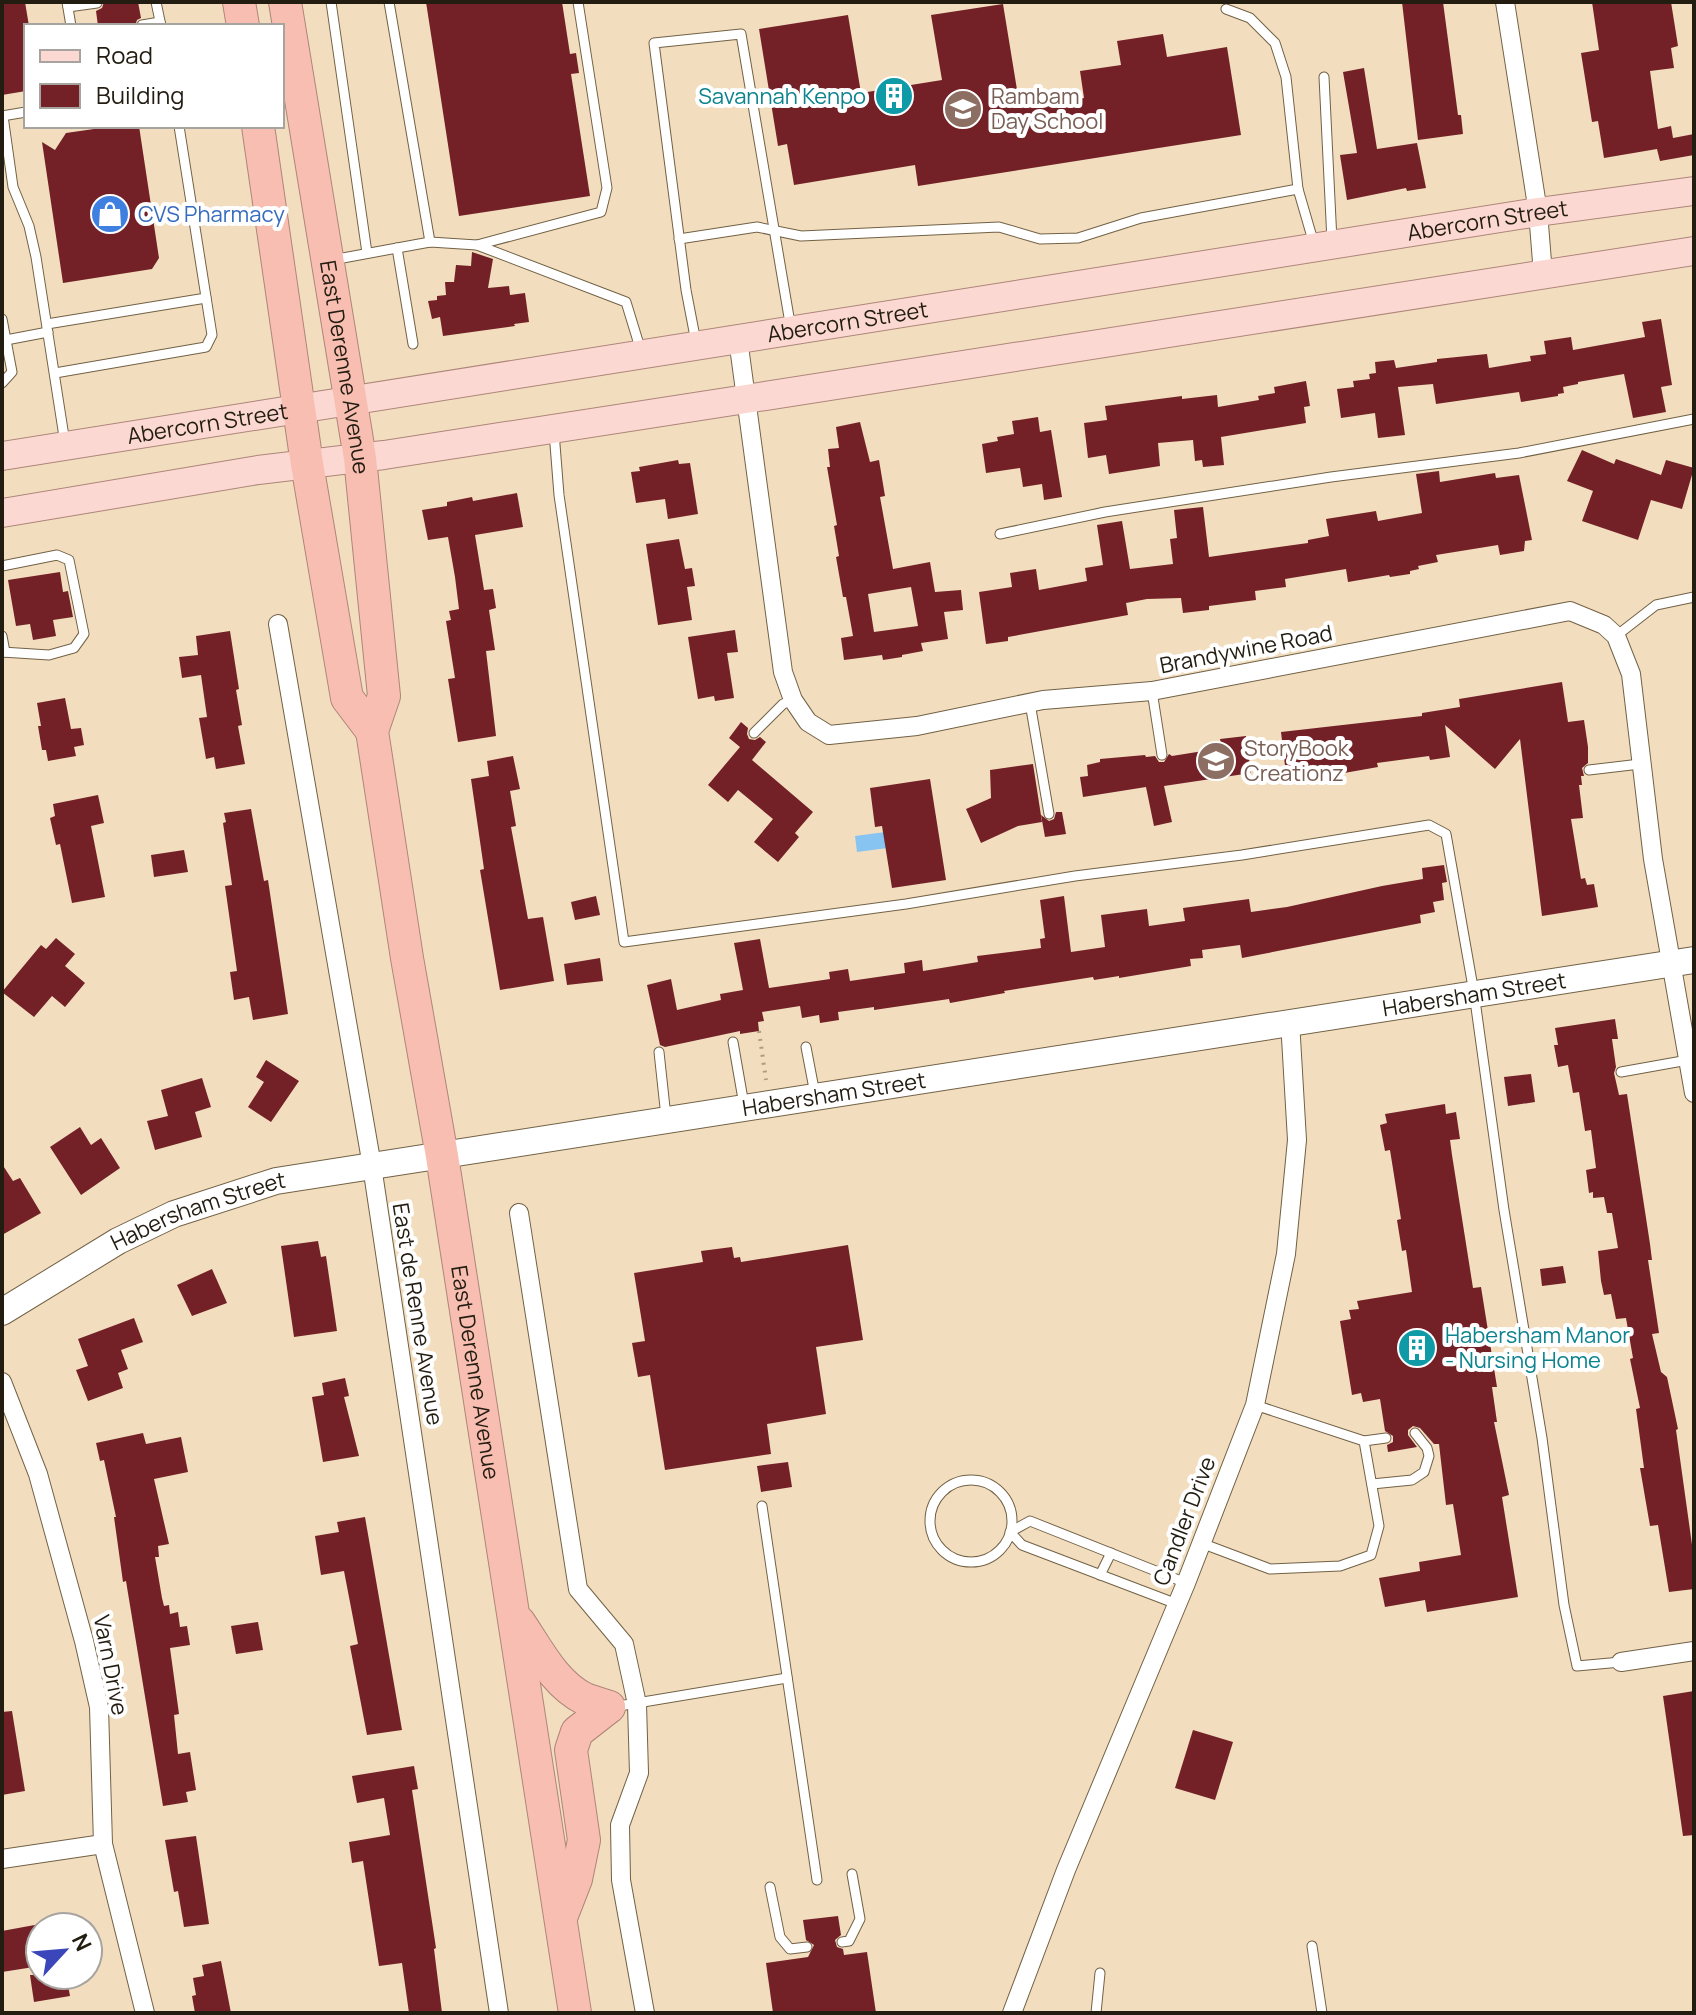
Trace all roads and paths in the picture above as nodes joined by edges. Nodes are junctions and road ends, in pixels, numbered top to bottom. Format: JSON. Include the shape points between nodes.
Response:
{"nodes":[{"id":1,"x":156,"y":2,"type":"edge"},
{"id":2,"x":239,"y":2,"type":"edge"},
{"id":3,"x":285,"y":2,"type":"edge"},
{"id":4,"x":331,"y":2,"type":"edge"},
{"id":5,"x":389,"y":2,"type":"edge"},
{"id":6,"x":578,"y":2,"type":"edge"},
{"id":7,"x":1505,"y":2,"type":"edge"},
{"id":8,"x":97,"y":3,"type":"edge"},
{"id":9,"x":68,"y":5,"type":"edge"},
{"id":10,"x":1226,"y":9,"type":"dead end"},
{"id":11,"x":160,"y":24,"type":"edge"},
{"id":12,"x":243,"y":24,"type":"edge"},
{"id":13,"x":288,"y":75,"type":"edge"},
{"id":14,"x":1324,"y":77,"type":"dead end"},
{"id":15,"x":24,"y":112,"type":"edge"},
{"id":16,"x":2,"y":116,"type":"edge"},
{"id":17,"x":179,"y":128,"type":"edge"},
{"id":18,"x":258,"y":128,"type":"edge"},
{"id":19,"x":7,"y":184,"type":"edge"},
{"id":20,"x":1298,"y":189,"type":"junction"},
{"id":21,"x":1694,"y":191,"type":"edge"},
{"id":22,"x":1538,"y":212,"type":"junction"},
{"id":23,"x":775,"y":230,"type":"junction"},
{"id":24,"x":679,"y":239,"type":"junction"},
{"id":25,"x":430,"y":242,"type":"junction"},
{"id":26,"x":477,"y":245,"type":"junction"},
{"id":27,"x":1324,"y":246,"type":"junction"},
{"id":28,"x":397,"y":248,"type":"junction"},
{"id":29,"x":1694,"y":251,"type":"edge"},
{"id":30,"x":367,"y":253,"type":"junction"},
{"id":31,"x":326,"y":261,"type":"junction"},
{"id":32,"x":1543,"y":274,"type":"junction"},
{"id":33,"x":206,"y":298,"type":"junction"},
{"id":34,"x":2,"y":319,"type":"edge"},
{"id":35,"x":47,"y":328,"type":"junction"},
{"id":36,"x":792,"y":330,"type":"junction"},
{"id":37,"x":738,"y":339,"type":"junction"},
{"id":38,"x":6,"y":340,"type":"junction"},
{"id":39,"x":413,"y":344,"type":"dead end"},
{"id":40,"x":696,"y":345,"type":"junction"},
{"id":41,"x":642,"y":354,"type":"junction"},
{"id":42,"x":55,"y":373,"type":"junction"},
{"id":43,"x":2,"y":383,"type":"edge"},
{"id":44,"x":746,"y":399,"type":"junction"},
{"id":45,"x":351,"y":401,"type":"junction"},
{"id":46,"x":299,"y":411,"type":"junction"},
{"id":47,"x":1694,"y":419,"type":"edge"},
{"id":48,"x":554,"y":428,"type":"junction"},
{"id":49,"x":66,"y":446,"type":"junction"},
{"id":50,"x":2,"y":456,"type":"edge"},
{"id":51,"x":360,"y":458,"type":"junction"},
{"id":52,"x":307,"y":464,"type":"junction"},
{"id":53,"x":2,"y":513,"type":"edge"},
{"id":54,"x":1000,"y":534,"type":"dead end"},
{"id":55,"x":2,"y":566,"type":"edge"},
{"id":56,"x":1694,"y":597,"type":"edge"},
{"id":57,"x":278,"y":624,"type":"dead end"},
{"id":58,"x":2,"y":636,"type":"edge"},
{"id":59,"x":1616,"y":636,"type":"junction"},
{"id":60,"x":4,"y":652,"type":"edge"},
{"id":61,"x":1152,"y":691,"type":"junction"},
{"id":62,"x":793,"y":700,"type":"junction"},
{"id":63,"x":1030,"y":703,"type":"junction"},
{"id":64,"x":372,"y":731,"type":"junction"},
{"id":65,"x":754,"y":733,"type":"dead end"},
{"id":66,"x":1162,"y":755,"type":"dead end"},
{"id":67,"x":1640,"y":764,"type":"junction"},
{"id":68,"x":1589,"y":770,"type":"dead end"},
{"id":69,"x":1049,"y":814,"type":"dead end"},
{"id":70,"x":1684,"y":962,"type":"edge"},
{"id":71,"x":1474,"y":993,"type":"junction"},
{"id":72,"x":1290,"y":1021,"type":"junction"},
{"id":73,"x":759,"y":1031,"type":"dead end"},
{"id":74,"x":733,"y":1042,"type":"dead end"},
{"id":75,"x":806,"y":1047,"type":"dead end"},
{"id":76,"x":659,"y":1052,"type":"dead end"},
{"id":77,"x":1689,"y":1060,"type":"junction"},
{"id":78,"x":1621,"y":1072,"type":"dead end"},
{"id":79,"x":1694,"y":1093,"type":"edge"},
{"id":80,"x":815,"y":1096,"type":"junction"},
{"id":81,"x":756,"y":1105,"type":"junction"},
{"id":82,"x":667,"y":1119,"type":"junction"},
{"id":83,"x":442,"y":1156,"type":"junction"},
{"id":84,"x":372,"y":1166,"type":"junction"},
{"id":85,"x":519,"y":1213,"type":"dead end"},
{"id":86,"x":2,"y":1312,"type":"edge"},
{"id":87,"x":2,"y":1382,"type":"edge"},
{"id":88,"x":1255,"y":1405,"type":"junction"},
{"id":89,"x":1415,"y":1433,"type":"dead end"},
{"id":90,"x":1386,"y":1438,"type":"dead end"},
{"id":91,"x":1364,"y":1441,"type":"junction"},
{"id":92,"x":1372,"y":1484,"type":"junction"},
{"id":93,"x":762,"y":1506,"type":"dead end"},
{"id":94,"x":1010,"y":1532,"type":"junction"},
{"id":95,"x":1201,"y":1543,"type":"junction"},
{"id":96,"x":1111,"y":1553,"type":"junction"},
{"id":97,"x":1100,"y":1575,"type":"junction"},
{"id":98,"x":1186,"y":1583,"type":"junction"},
{"id":99,"x":1177,"y":1604,"type":"junction"},
{"id":100,"x":514,"y":1614,"type":"junction"},
{"id":101,"x":1694,"y":1651,"type":"edge"},
{"id":102,"x":1621,"y":1662,"type":"joint"},
{"id":103,"x":787,"y":1678,"type":"junction"},
{"id":104,"x":623,"y":1706,"type":"junction"},
{"id":105,"x":103,"y":1844,"type":"junction"},
{"id":106,"x":2,"y":1859,"type":"edge"},
{"id":107,"x":852,"y":1874,"type":"dead end"},
{"id":108,"x":817,"y":1880,"type":"dead end"},
{"id":109,"x":770,"y":1887,"type":"dead end"},
{"id":110,"x":560,"y":1918,"type":"junction"},
{"id":111,"x":842,"y":1942,"type":"dead end"},
{"id":112,"x":1312,"y":1946,"type":"dead end"},
{"id":113,"x":807,"y":1947,"type":"dead end"},
{"id":114,"x":1100,"y":1973,"type":"dead end"},
{"id":115,"x":145,"y":2013,"type":"edge"},
{"id":116,"x":499,"y":2013,"type":"edge"},
{"id":117,"x":575,"y":2013,"type":"edge"},
{"id":118,"x":645,"y":2013,"type":"edge"},
{"id":119,"x":1012,"y":2013,"type":"edge"},
{"id":120,"x":1096,"y":2013,"type":"edge"},
{"id":121,"x":1322,"y":2013,"type":"edge"}],
"edges":[{"from":1,"to":11,"type":"lane"},
{"from":2,"to":12,"type":"highway"},
{"from":3,"to":13,"type":"highway","name":"East Derenne Avenue"},
{"from":4,"to":30,"type":"lane"},
{"from":5,"to":25,"type":"lane"},
{"from":6,"to":26,"type":"lane","via":[[607,188],[601,212]]},
{"from":7,"to":22,"type":"street"},
{"from":8,"to":9,"type":"lane"},
{"from":10,"to":20,"type":"lane","via":[[1250,18],[1275,43],[1286,77]]},
{"from":13,"to":31,"type":"highway","name":"East Derenne Avenue"},
{"from":14,"to":27,"type":"lane"},
{"from":15,"to":16,"type":"lane"},
{"from":16,"to":19,"type":"lane"},
{"from":17,"to":33,"type":"lane"},
{"from":18,"to":46,"type":"highway","name":"East Derenne Avenue"},
{"from":19,"to":35,"type":"lane","via":[[29,226]]},
{"from":20,"to":23,"type":"lane","via":[[1141,218],[1078,238],[1040,239],[999,227],[801,236]]},
{"from":20,"to":27,"type":"lane"},
{"from":21,"to":22,"type":"main road","name":"Abercorn Street"},
{"from":22,"to":27,"type":"main road","name":"Abercorn Street"},
{"from":22,"to":32,"type":"street"},
{"from":23,"to":24,"type":"lane","via":[[757,227]]},
{"from":23,"to":24,"type":"lane","via":[[741,34],[654,43]]},
{"from":23,"to":36,"type":"lane"},
{"from":24,"to":40,"type":"lane"},
{"from":25,"to":26,"type":"lane"},
{"from":25,"to":28,"type":"lane"},
{"from":26,"to":41,"type":"lane","via":[[626,302]]},
{"from":27,"to":36,"type":"main road","name":"Abercorn Street"},
{"from":28,"to":30,"type":"lane"},
{"from":28,"to":39,"type":"lane"},
{"from":29,"to":32,"type":"main road"},
{"from":30,"to":31,"type":"lane"},
{"from":31,"to":45,"type":"highway","name":"East Derenne Avenue"},
{"from":32,"to":44,"type":"main road"},
{"from":33,"to":35,"type":"lane"},
{"from":33,"to":42,"type":"lane","via":[[212,335],[206,347]]},
{"from":34,"to":38,"type":"lane"},
{"from":35,"to":38,"type":"lane"},
{"from":35,"to":42,"type":"lane"},
{"from":36,"to":37,"type":"main road","name":"Abercorn Street"},
{"from":37,"to":40,"type":"main road","name":"Abercorn Street"},
{"from":37,"to":44,"type":"street","name":"Brandywine Road"},
{"from":38,"to":43,"type":"lane","via":[[12,372]]},
{"from":40,"to":41,"type":"main road","name":"Abercorn Street"},
{"from":41,"to":45,"type":"main road","name":"Abercorn Street"},
{"from":42,"to":49,"type":"lane"},
{"from":44,"to":48,"type":"main road"},
{"from":44,"to":62,"type":"street","name":"Brandywine Road","via":[[783,672]]},
{"from":45,"to":46,"type":"main road","name":"Abercorn Street"},
{"from":45,"to":51,"type":"highway","name":"East Derenne Avenue"},
{"from":46,"to":49,"type":"main road","name":"Abercorn Street"},
{"from":46,"to":52,"type":"highway","name":"East Derenne Avenue"},
{"from":47,"to":54,"type":"lane","via":[[1519,453],[1105,512]]},
{"from":48,"to":51,"type":"main road"},
{"from":48,"to":71,"type":"lane","via":[[559,495],[624,942],[1429,825],[1446,834]]},
{"from":49,"to":50,"type":"main road","name":"Abercorn Street"},
{"from":51,"to":52,"type":"main road"},
{"from":51,"to":64,"type":"highway","name":"East Derenne Avenue","via":[[384,696]]},
{"from":52,"to":53,"type":"main road"},
{"from":52,"to":64,"type":"highway","name":"East Derenne Avenue","via":[[347,698]]},
{"from":55,"to":60,"type":"lane","via":[[57,555],[69,560],[84,634],[74,648],[49,655]]},
{"from":56,"to":59,"type":"lane","via":[[1656,605]]},
{"from":57,"to":84,"type":"street","name":"East de Renne Avenue"},
{"from":58,"to":60,"type":"lane"},
{"from":59,"to":61,"type":"street","name":"Brandywine Road","via":[[1570,611]]},
{"from":59,"to":67,"type":"street","via":[[1631,674]]},
{"from":61,"to":63,"type":"street","name":"Brandywine Road"},
{"from":61,"to":66,"type":"lane"},
{"from":62,"to":63,"type":"street","name":"Brandywine Road","via":[[808,722],[829,735],[917,726]]},
{"from":62,"to":65,"type":"lane"},
{"from":63,"to":69,"type":"lane"},
{"from":64,"to":83,"type":"highway","name":"East Derenne Avenue"},
{"from":67,"to":68,"type":"lane"},
{"from":67,"to":70,"type":"street","via":[[1653,859]]},
{"from":70,"to":71,"type":"street","name":"Habersham Street"},
{"from":70,"to":77,"type":"street"},
{"from":71,"to":72,"type":"street","name":"Habersham Street"},
{"from":71,"to":102,"type":"lane","via":[[1577,1666]]},
{"from":72,"to":80,"type":"street","name":"Habersham Street"},
{"from":72,"to":88,"type":"street","name":"Candler Drive","via":[[1297,1140],[1286,1254]]},
{"from":73,"to":81,"type":"path"},
{"from":74,"to":81,"type":"lane"},
{"from":75,"to":80,"type":"lane"},
{"from":76,"to":82,"type":"lane"},
{"from":77,"to":78,"type":"lane"},
{"from":77,"to":79,"type":"street"},
{"from":80,"to":81,"type":"street","name":"Habersham Street"},
{"from":81,"to":82,"type":"street","name":"Habersham Street"},
{"from":82,"to":83,"type":"street","name":"Habersham Street"},
{"from":83,"to":84,"type":"street","name":"Habersham Street"},
{"from":83,"to":100,"type":"highway","name":"East Derenne Avenue"},
{"from":84,"to":86,"type":"street","name":"Habersham Street","via":[[276,1181],[174,1214],[118,1241]]},
{"from":84,"to":116,"type":"street","name":"East de Renne Avenue"},
{"from":85,"to":104,"type":"street","via":[[578,1589],[624,1644]]},
{"from":87,"to":105,"type":"street","name":"Varn Drive","via":[[38,1474],[99,1707]]},
{"from":88,"to":91,"type":"lane"},
{"from":88,"to":95,"type":"street","name":"Candler Drive"},
{"from":89,"to":92,"type":"lane","via":[[1429,1456],[1424,1472],[1412,1480]]},
{"from":90,"to":91,"type":"lane"},
{"from":91,"to":92,"type":"lane"},
{"from":92,"to":95,"type":"lane","via":[[1379,1526],[1371,1555],[1340,1566],[1270,1569]]},
{"from":93,"to":103,"type":"lane"},
{"from":94,"to":94,"type":"lane","via":[[1012,1519],[1002,1494],[979,1481],[952,1484],[930,1517],[931,1530],[945,1553],[957,1560],[983,1560],[995,1554]]},
{"from":94,"to":96,"type":"lane","via":[[1030,1521]]},
{"from":94,"to":97,"type":"lane","via":[[1022,1545]]},
{"from":95,"to":98,"type":"street","name":"Candler Drive"},
{"from":96,"to":97,"type":"lane"},
{"from":96,"to":98,"type":"lane"},
{"from":97,"to":99,"type":"lane"},
{"from":98,"to":99,"type":"street","name":"Candler Drive"},
{"from":99,"to":119,"type":"street","name":"Candler Drive"},
{"from":100,"to":104,"type":"highway","via":[[563,1682],[585,1699]]},
{"from":100,"to":110,"type":"highway","name":"East Derenne Avenue"},
{"from":101,"to":102,"type":"street"},
{"from":103,"to":104,"type":"lane"},
{"from":103,"to":108,"type":"lane"},
{"from":104,"to":110,"type":"highway","via":[[577,1732],[571,1750],[584,1840]]},
{"from":104,"to":118,"type":"street","via":[[639,1773],[620,1825],[621,1880]]},
{"from":105,"to":106,"type":"street"},
{"from":105,"to":115,"type":"street","name":"Varn Drive"},
{"from":107,"to":111,"type":"lane","via":[[860,1919],[849,1941]]},
{"from":109,"to":113,"type":"lane","via":[[780,1937],[790,1949]]},
{"from":110,"to":117,"type":"highway","name":"East Derenne Avenue"},
{"from":112,"to":121,"type":"lane"},
{"from":114,"to":120,"type":"lane"}]}
